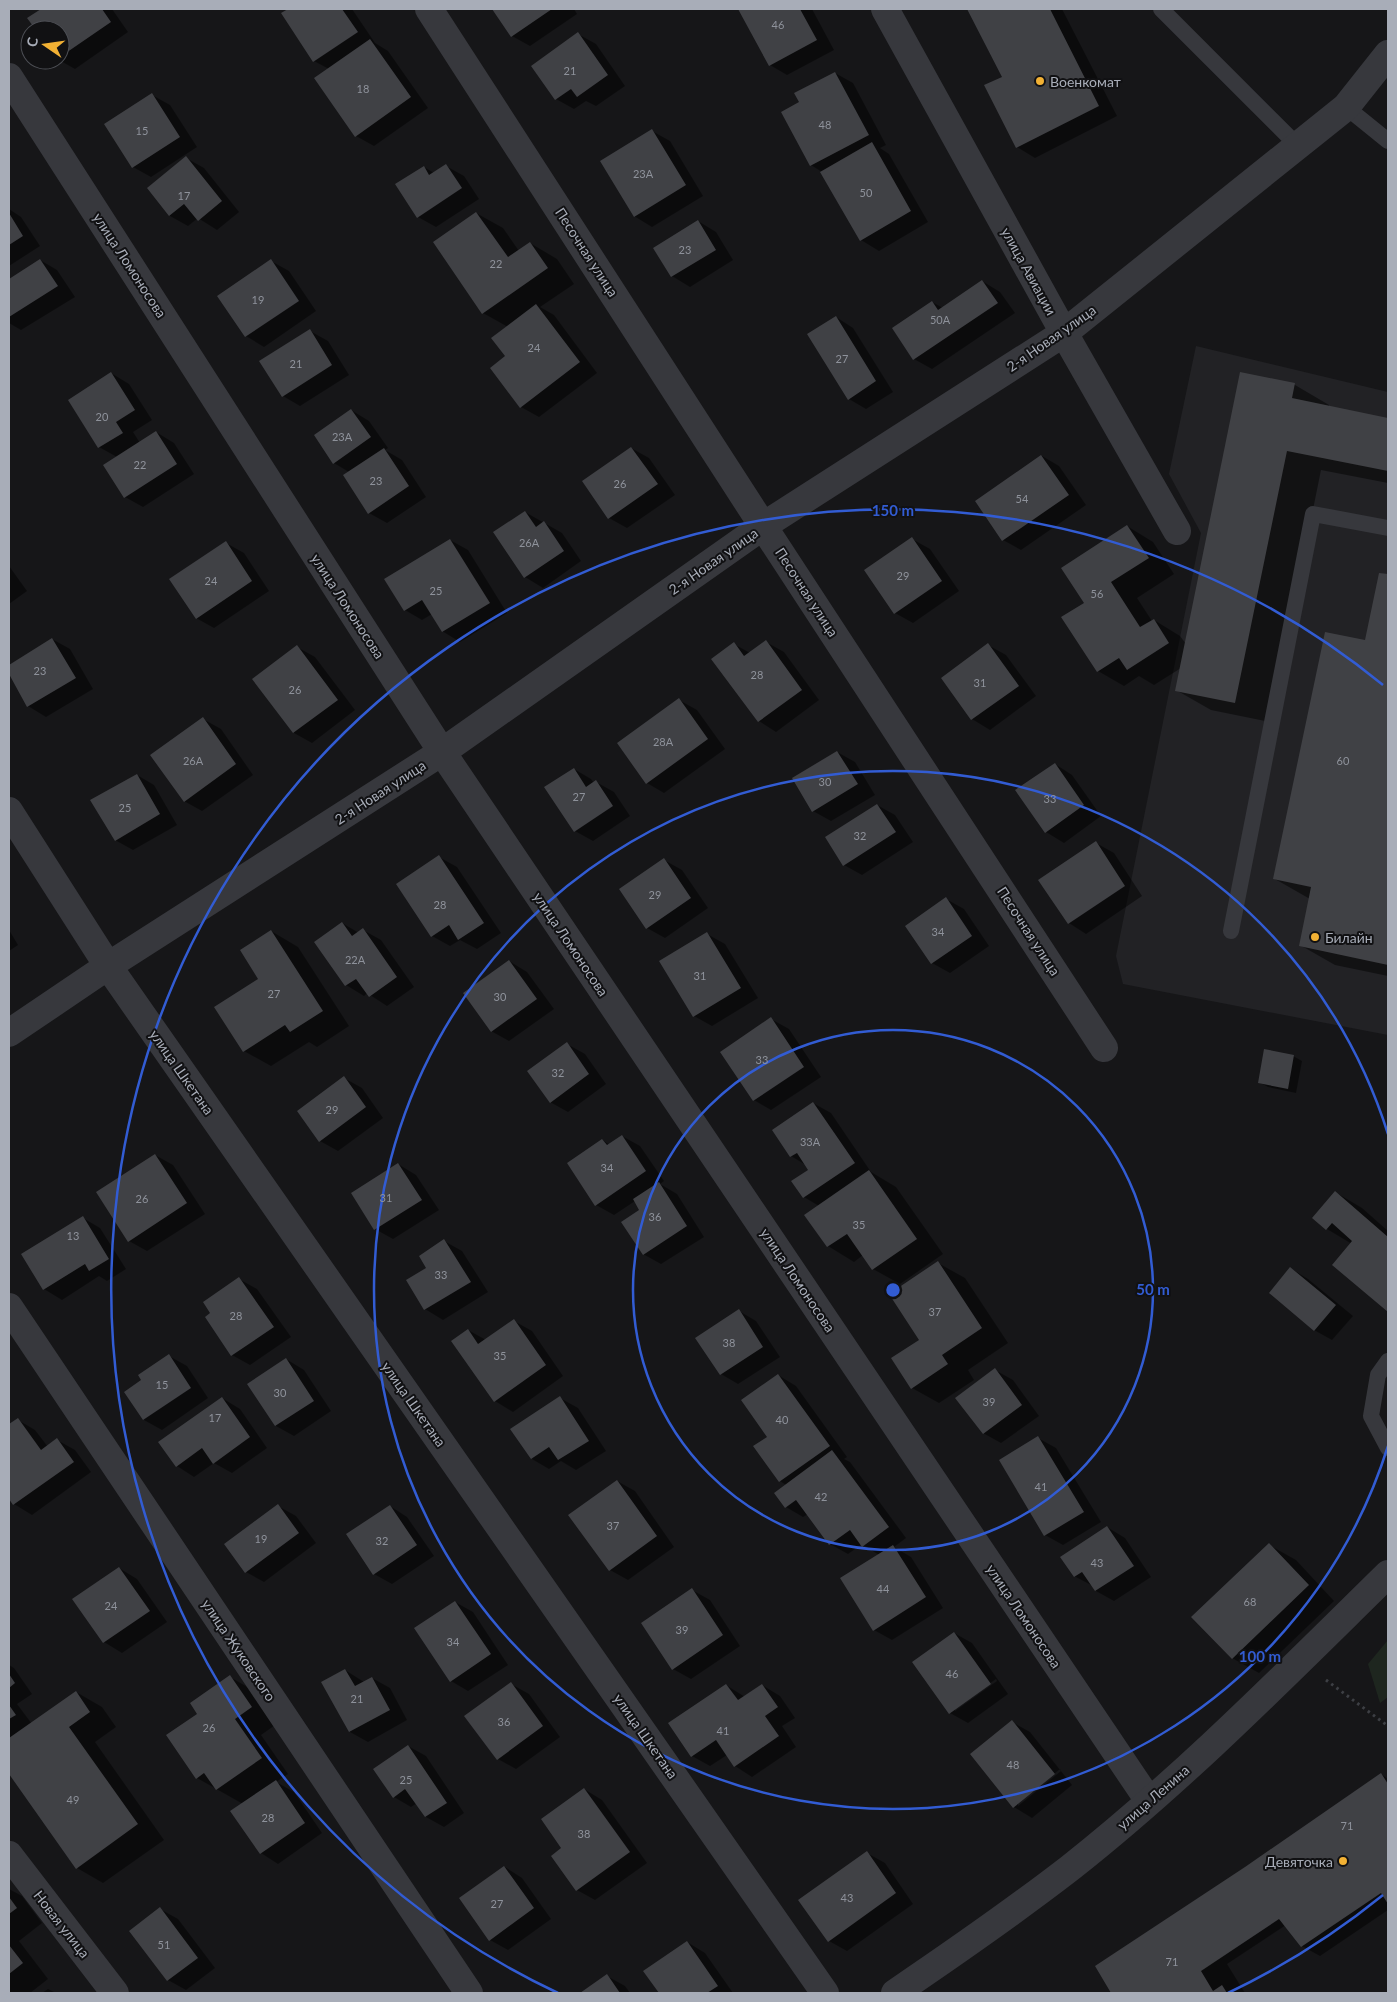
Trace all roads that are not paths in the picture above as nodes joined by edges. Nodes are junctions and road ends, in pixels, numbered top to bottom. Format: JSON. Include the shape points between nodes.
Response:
{"nodes":[{"id":1,"x":429,"y":9,"type":"edge"},
{"id":2,"x":885,"y":9,"type":"edge"},
{"id":3,"x":1161,"y":9,"type":"edge"},
{"id":4,"x":1388,"y":54,"type":"edge"},
{"id":5,"x":9,"y":77,"type":"edge"},
{"id":6,"x":1346,"y":107,"type":"junction"},
{"id":7,"x":1388,"y":141,"type":"edge"},
{"id":8,"x":1298,"y":146,"type":"junction"},
{"id":9,"x":1064,"y":333,"type":"junction"},
{"id":10,"x":763,"y":526,"type":"junction"},
{"id":11,"x":1388,"y":528,"type":"edge"},
{"id":12,"x":1177,"y":531,"type":"dead end"},
{"id":13,"x":442,"y":752,"type":"junction"},
{"id":14,"x":9,"y":811,"type":"edge"},
{"id":15,"x":1231,"y":931,"type":"dead end"},
{"id":16,"x":108,"y":966,"type":"junction"},
{"id":17,"x":9,"y":1033,"type":"edge"},
{"id":18,"x":1104,"y":1048,"type":"dead end"},
{"id":19,"x":9,"y":1307,"type":"edge"},
{"id":20,"x":1388,"y":1361,"type":"edge"},
{"id":21,"x":1388,"y":1448,"type":"edge"},
{"id":22,"x":1388,"y":1574,"type":"edge"},
{"id":23,"x":1149,"y":1802,"type":"junction"},
{"id":24,"x":9,"y":1855,"type":"edge"},
{"id":25,"x":115,"y":1993,"type":"edge"},
{"id":26,"x":469,"y":1993,"type":"edge"},
{"id":27,"x":825,"y":1993,"type":"edge"},
{"id":28,"x":895,"y":1993,"type":"edge"}],
"edges":[{"from":1,"to":10,"type":"street","name":"Песочная улица"},
{"from":2,"to":9,"type":"street","name":"улица Авиации"},
{"from":3,"to":8,"type":"lane"},
{"from":4,"to":6,"type":"street","name":"2-я Новая улица"},
{"from":5,"to":13,"type":"street","name":"улица Ломоносова"},
{"from":6,"to":7,"type":"lane"},
{"from":6,"to":8,"type":"street","name":"2-я Новая улица"},
{"from":8,"to":9,"type":"street","name":"2-я Новая улица"},
{"from":9,"to":10,"type":"street","name":"2-я Новая улица"},
{"from":9,"to":12,"type":"street","name":"улица Авиации"},
{"from":10,"to":13,"type":"street","name":"2-я Новая улица"},
{"from":10,"to":18,"type":"street","name":"Песочная улица"},
{"from":11,"to":15,"type":"lane","via":[[1313,514]]},
{"from":13,"to":16,"type":"street","name":"2-я Новая улица"},
{"from":13,"to":23,"type":"street","name":"улица Ломоносова"},
{"from":14,"to":16,"type":"street","name":"улица Шкетана"},
{"from":16,"to":17,"type":"street","name":"2-я Новая улица"},
{"from":16,"to":27,"type":"street","name":"улица Шкетана"},
{"from":19,"to":26,"type":"street","name":"улица Жуковского"},
{"from":20,"to":21,"type":"lane","via":[[1378,1375],[1371,1416]]},
{"from":22,"to":23,"type":"street","name":"улица Ленина","via":[[1266,1696]]},
{"from":23,"to":28,"type":"street","name":"улица Ленина","via":[[1070,1868]]},
{"from":24,"to":25,"type":"street","name":"Новая улица"}]}
